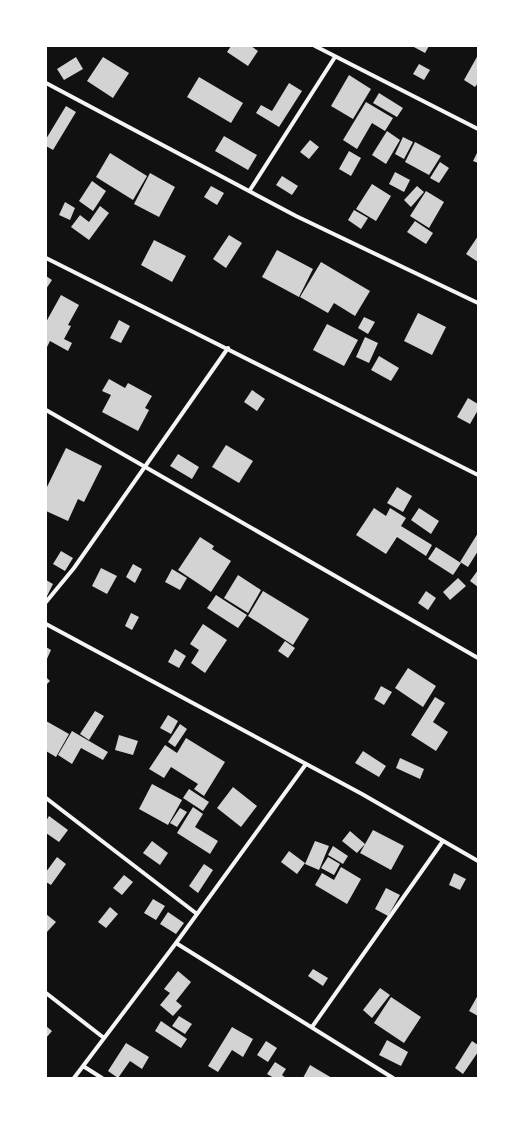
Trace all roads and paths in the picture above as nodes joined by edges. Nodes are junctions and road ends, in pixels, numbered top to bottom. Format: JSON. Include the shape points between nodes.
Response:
{"nodes":[{"id":1,"x":315,"y":46,"type":"edge"},
{"id":2,"x":335,"y":57,"type":"junction"},
{"id":3,"x":46,"y":83,"type":"edge"},
{"id":4,"x":478,"y":129,"type":"edge"},
{"id":5,"x":250,"y":190,"type":"junction"},
{"id":6,"x":46,"y":258,"type":"edge"},
{"id":7,"x":478,"y":303,"type":"edge"},
{"id":8,"x":228,"y":348,"type":"junction"},
{"id":9,"x":46,"y":410,"type":"edge"},
{"id":10,"x":145,"y":467,"type":"junction"},
{"id":11,"x":478,"y":475,"type":"edge"},
{"id":12,"x":46,"y":602,"type":"edge"},
{"id":13,"x":46,"y":624,"type":"edge"},
{"id":14,"x":478,"y":658,"type":"edge"},
{"id":15,"x":306,"y":764,"type":"junction"},
{"id":16,"x":46,"y":798,"type":"edge"},
{"id":17,"x":443,"y":841,"type":"junction"},
{"id":18,"x":478,"y":861,"type":"edge"},
{"id":19,"x":197,"y":914,"type":"junction"},
{"id":20,"x":176,"y":943,"type":"junction"},
{"id":21,"x":46,"y":993,"type":"edge"},
{"id":22,"x":312,"y":1027,"type":"junction"},
{"id":23,"x":104,"y":1038,"type":"junction"},
{"id":24,"x":83,"y":1066,"type":"junction"},
{"id":25,"x":74,"y":1078,"type":"edge"},
{"id":26,"x":102,"y":1078,"type":"edge"},
{"id":27,"x":392,"y":1078,"type":"edge"}],
"edges":[{"from":1,"to":2,"type":"street"},
{"from":2,"to":4,"type":"street"},
{"from":2,"to":5,"type":"street"},
{"from":3,"to":5,"type":"street"},
{"from":5,"to":7,"type":"street","via":[[296,216]]},
{"from":6,"to":8,"type":"street"},
{"from":8,"to":10,"type":"street"},
{"from":8,"to":11,"type":"street"},
{"from":9,"to":10,"type":"street"},
{"from":10,"to":12,"type":"street","via":[[74,568]]},
{"from":10,"to":14,"type":"street"},
{"from":13,"to":15,"type":"street"},
{"from":15,"to":17,"type":"street"},
{"from":15,"to":19,"type":"street"},
{"from":16,"to":19,"type":"street"},
{"from":17,"to":18,"type":"street"},
{"from":17,"to":22,"type":"street"},
{"from":19,"to":20,"type":"street"},
{"from":20,"to":22,"type":"street"},
{"from":20,"to":23,"type":"street"},
{"from":21,"to":23,"type":"street"},
{"from":22,"to":27,"type":"street"},
{"from":23,"to":24,"type":"street"},
{"from":24,"to":25,"type":"street"},
{"from":24,"to":26,"type":"street"}]}
